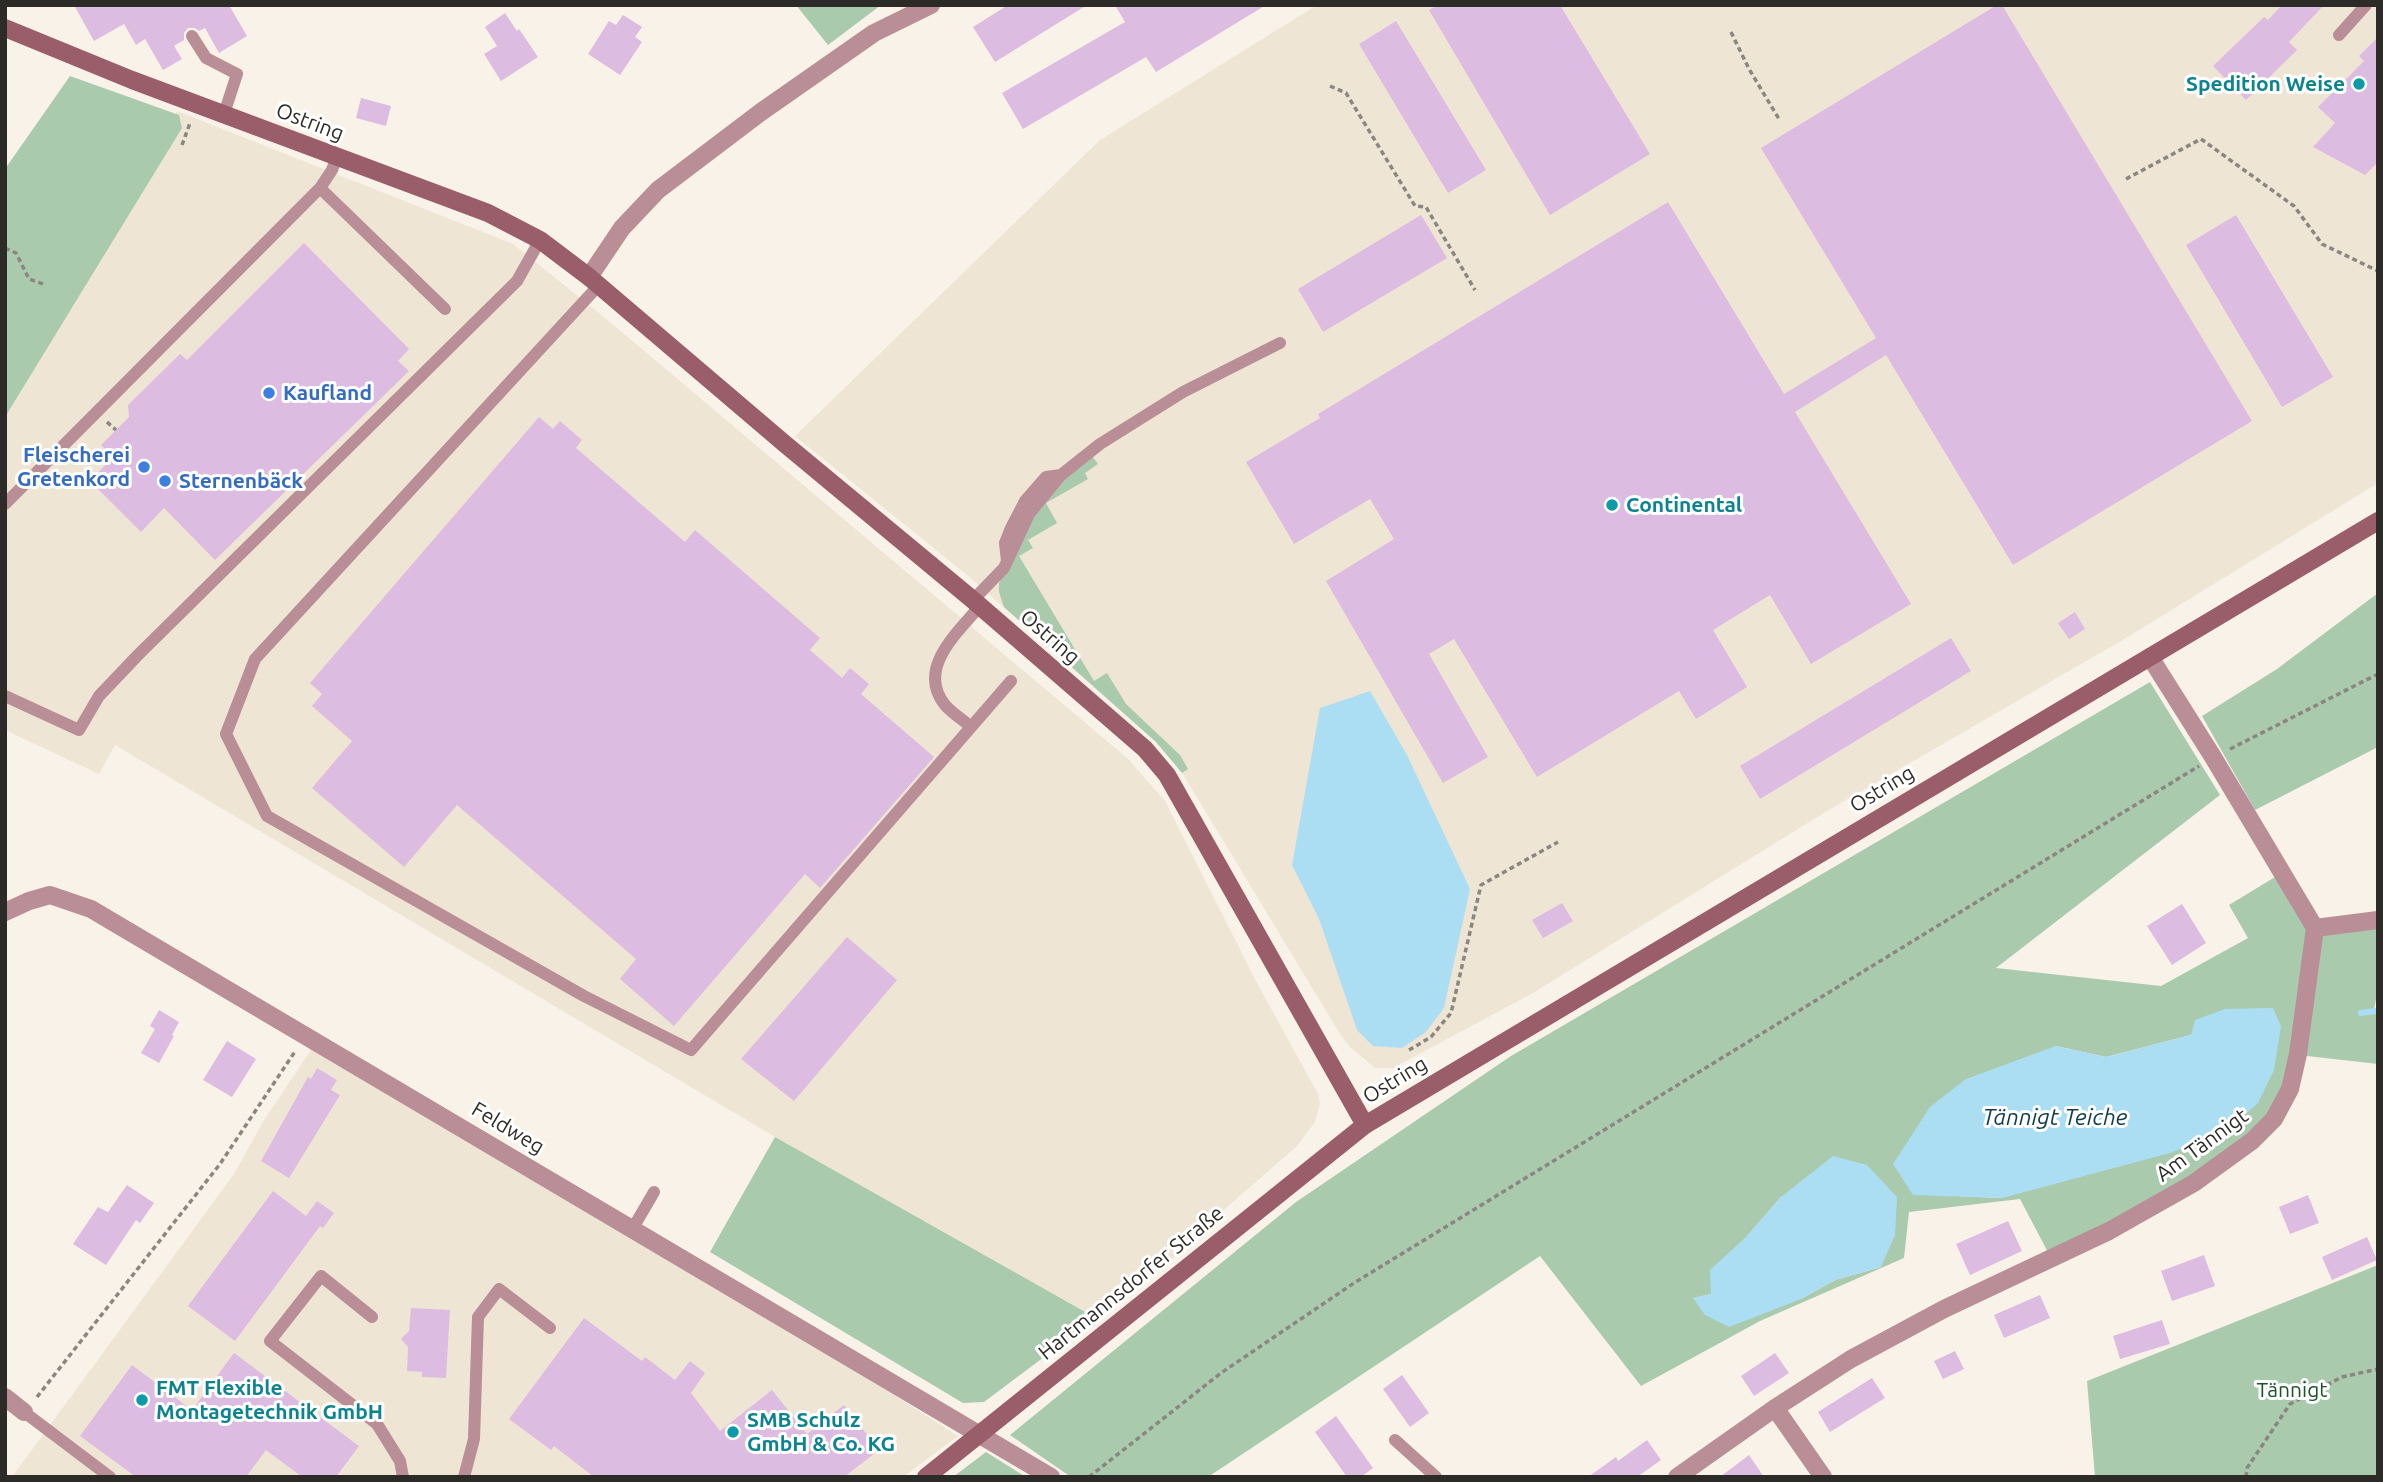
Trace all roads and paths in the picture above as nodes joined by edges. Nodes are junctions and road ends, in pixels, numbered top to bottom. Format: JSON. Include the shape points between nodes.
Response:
{"nodes":[{"id":1,"x":931,"y":5,"type":"edge"},
{"id":2,"x":2366,"y":5,"type":"edge"},
{"id":3,"x":5,"y":28,"type":"edge"},
{"id":4,"x":1731,"y":32,"type":"dead end"},
{"id":5,"x":2339,"y":35,"type":"dead end"},
{"id":6,"x":192,"y":36,"type":"dead end"},
{"id":7,"x":1330,"y":86,"type":"dead end"},
{"id":8,"x":197,"y":104,"type":"junction"},
{"id":9,"x":224,"y":114,"type":"junction"},
{"id":10,"x":1779,"y":119,"type":"dead end"},
{"id":11,"x":183,"y":145,"type":"dead end"},
{"id":12,"x":337,"y":156,"type":"junction"},
{"id":13,"x":2126,"y":178,"type":"dead end"},
{"id":14,"x":320,"y":188,"type":"junction"},
{"id":15,"x":540,"y":240,"type":"junction"},
{"id":16,"x":5,"y":248,"type":"edge"},
{"id":17,"x":2378,"y":271,"type":"edge"},
{"id":18,"x":594,"y":281,"type":"junction"},
{"id":19,"x":46,"y":285,"type":"dead end"},
{"id":20,"x":1475,"y":290,"type":"dead end"},
{"id":21,"x":445,"y":309,"type":"dead end"},
{"id":22,"x":1280,"y":343,"type":"dead end"},
{"id":23,"x":5,"y":504,"type":"edge"},
{"id":24,"x":2378,"y":521,"type":"edge"},
{"id":25,"x":976,"y":603,"type":"junction"},
{"id":26,"x":2150,"y":657,"type":"junction"},
{"id":27,"x":2378,"y":674,"type":"edge"},
{"id":28,"x":1011,"y":681,"type":"dead end"},
{"id":29,"x":5,"y":696,"type":"edge"},
{"id":30,"x":971,"y":727,"type":"junction"},
{"id":31,"x":2213,"y":757,"type":"junction"},
{"id":32,"x":1558,"y":842,"type":"dead end"},
{"id":33,"x":5,"y":912,"type":"edge"},
{"id":34,"x":2378,"y":920,"type":"edge"},
{"id":35,"x":2315,"y":928,"type":"junction"},
{"id":36,"x":306,"y":1035,"type":"junction"},
{"id":37,"x":1409,"y":1050,"type":"dead end"},
{"id":38,"x":1365,"y":1125,"type":"junction"},
{"id":39,"x":654,"y":1192,"type":"dead end"},
{"id":40,"x":633,"y":1228,"type":"junction"},
{"id":41,"x":372,"y":1317,"type":"dead end"},
{"id":42,"x":550,"y":1328,"type":"dead end"},
{"id":43,"x":2378,"y":1369,"type":"edge"},
{"id":44,"x":37,"y":1396,"type":"dead end"},
{"id":45,"x":5,"y":1397,"type":"edge"},
{"id":46,"x":1775,"y":1408,"type":"junction"},
{"id":47,"x":24,"y":1412,"type":"joint"},
{"id":48,"x":980,"y":1434,"type":"junction"},
{"id":49,"x":1395,"y":1440,"type":"dead end"},
{"id":50,"x":110,"y":1477,"type":"edge"},
{"id":51,"x":403,"y":1477,"type":"edge"},
{"id":52,"x":464,"y":1477,"type":"edge"},
{"id":53,"x":926,"y":1477,"type":"edge"},
{"id":54,"x":1051,"y":1477,"type":"edge"},
{"id":55,"x":1089,"y":1477,"type":"edge"},
{"id":56,"x":1436,"y":1477,"type":"edge"},
{"id":57,"x":1677,"y":1477,"type":"edge"},
{"id":58,"x":1823,"y":1477,"type":"edge"},
{"id":59,"x":2246,"y":1477,"type":"edge"}],
"edges":[{"from":1,"to":18,"type":"street","via":[[874,33],[658,190],[622,228]]},
{"from":2,"to":5,"type":"lane"},
{"from":3,"to":8,"type":"main road","name":"Ostring"},
{"from":4,"to":10,"type":"path"},
{"from":6,"to":9,"type":"lane","via":[[206,58],[237,74]]},
{"from":7,"to":20,"type":"path","via":[[1346,93],[1415,206],[1426,207]]},
{"from":8,"to":9,"type":"main road","name":"Ostring"},
{"from":8,"to":11,"type":"path"},
{"from":9,"to":12,"type":"main road","name":"Ostring"},
{"from":12,"to":14,"type":"lane"},
{"from":12,"to":15,"type":"main road","name":"Ostring","via":[[488,213]]},
{"from":13,"to":17,"type":"path","via":[[2201,139],[2294,206],[2322,244]]},
{"from":14,"to":21,"type":"lane"},
{"from":14,"to":23,"type":"lane"},
{"from":15,"to":18,"type":"main road","name":"Ostring"},
{"from":15,"to":29,"type":"lane","via":[[517,281],[138,655],[99,696],[79,730]]},
{"from":16,"to":19,"type":"path","via":[[16,253],[29,279]]},
{"from":18,"to":25,"type":"main road","name":"Ostring"},
{"from":18,"to":30,"type":"lane","via":[[255,659],[226,734],[267,816],[584,996],[691,1050]]},
{"from":22,"to":25,"type":"lane","via":[[1183,392],[1100,444],[1061,475],[1046,477],[1025,501],[1005,543],[1004,568]]},
{"from":24,"to":26,"type":"main road","name":"Ostring"},
{"from":25,"to":30,"type":"lane","via":[[935,665],[935,687],[945,705]]},
{"from":25,"to":38,"type":"main road","name":"Ostring","via":[[1146,749],[1167,775]]},
{"from":26,"to":31,"type":"street"},
{"from":26,"to":38,"type":"main road","name":"Ostring"},
{"from":27,"to":31,"type":"path"},
{"from":28,"to":30,"type":"lane"},
{"from":31,"to":35,"type":"street"},
{"from":31,"to":55,"type":"path","via":[[1354,1283],[1221,1373]]},
{"from":32,"to":37,"type":"path","via":[[1481,886],[1451,1013],[1431,1037]]},
{"from":33,"to":36,"type":"street","name":"Feldweg","via":[[50,895],[91,909]]},
{"from":34,"to":35,"type":"street"},
{"from":35,"to":46,"type":"street","name":"Am Tännigt","via":[[2290,1089],[2274,1119],[2252,1141],[2194,1183],[2109,1231],[1944,1309],[1851,1359]]},
{"from":36,"to":40,"type":"street","name":"Feldweg"},
{"from":36,"to":44,"type":"path","via":[[220,1164]]},
{"from":38,"to":48,"type":"main road","name":"Hartmannsdorfer Straße"},
{"from":39,"to":40,"type":"lane"},
{"from":40,"to":48,"type":"street","name":"Feldweg"},
{"from":41,"to":51,"type":"lane","via":[[321,1276],[270,1341],[377,1424],[400,1461]]},
{"from":42,"to":52,"type":"lane","via":[[499,1289],[478,1317],[474,1439]]},
{"from":43,"to":59,"type":"path","via":[[2342,1377],[2290,1404],[2247,1468]]},
{"from":45,"to":47,"type":"street"},
{"from":46,"to":57,"type":"street","name":"Am Tännigt"},
{"from":46,"to":58,"type":"street"},
{"from":47,"to":50,"type":"lane"},
{"from":48,"to":53,"type":"main road","name":"Hartmannsdorfer Straße"},
{"from":48,"to":54,"type":"street"},
{"from":49,"to":56,"type":"lane"}]}
